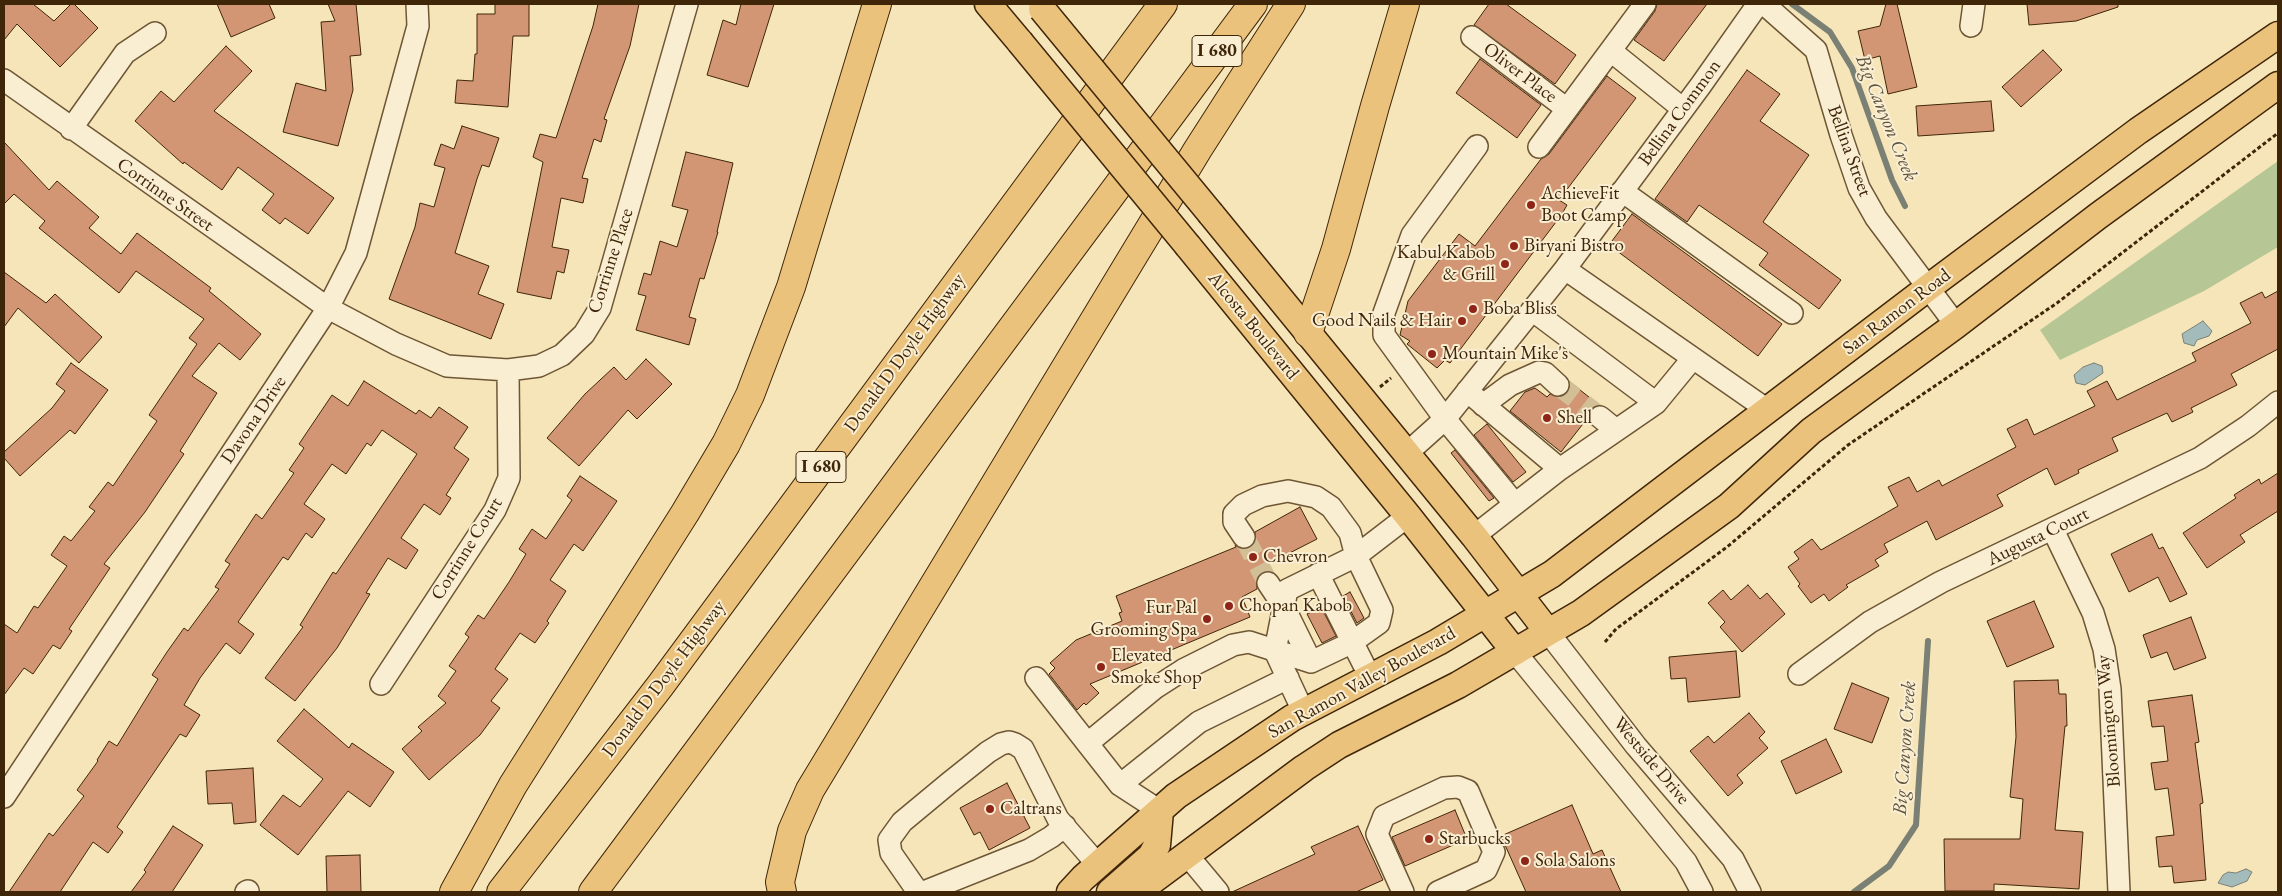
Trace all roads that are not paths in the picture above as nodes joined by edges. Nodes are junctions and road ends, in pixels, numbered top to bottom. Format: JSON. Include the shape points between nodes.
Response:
{"nodes":[{"id":1,"x":417,"y":4,"type":"edge"},
{"id":2,"x":687,"y":4,"type":"edge"},
{"id":3,"x":877,"y":4,"type":"edge"},
{"id":4,"x":988,"y":4,"type":"edge"},
{"id":5,"x":1163,"y":4,"type":"edge"},
{"id":6,"x":1252,"y":4,"type":"edge"},
{"id":7,"x":1291,"y":4,"type":"edge"},
{"id":8,"x":1405,"y":4,"type":"edge"},
{"id":9,"x":1646,"y":4,"type":"edge"},
{"id":10,"x":1758,"y":4,"type":"edge"},
{"id":11,"x":1764,"y":4,"type":"edge"},
{"id":12,"x":1974,"y":4,"type":"edge"},
{"id":13,"x":1040,"y":6,"type":"edge"},
{"id":14,"x":1971,"y":26,"type":"dead end"},
{"id":15,"x":156,"y":33,"type":"dead end"},
{"id":16,"x":2278,"y":35,"type":"edge"},
{"id":17,"x":1472,"y":37,"type":"dead end"},
{"id":18,"x":1611,"y":51,"type":"junction"},
{"id":19,"x":4,"y":80,"type":"edge"},
{"id":20,"x":2278,"y":85,"type":"edge"},
{"id":21,"x":1567,"y":109,"type":"junction"},
{"id":22,"x":1683,"y":109,"type":"junction"},
{"id":23,"x":71,"y":129,"type":"junction"},
{"id":24,"x":1477,"y":146,"type":"dead end"},
{"id":25,"x":1539,"y":147,"type":"dead end"},
{"id":26,"x":1622,"y":191,"type":"junction"},
{"id":27,"x":1565,"y":269,"type":"junction"},
{"id":28,"x":1929,"y":287,"type":"junction"},
{"id":29,"x":328,"y":308,"type":"junction"},
{"id":30,"x":1532,"y":310,"type":"junction"},
{"id":31,"x":1792,"y":313,"type":"dead end"},
{"id":32,"x":1956,"y":325,"type":"junction"},
{"id":33,"x":1308,"y":333,"type":"junction"},
{"id":34,"x":1693,"y":358,"type":"junction"},
{"id":35,"x":508,"y":370,"type":"junction"},
{"id":36,"x":1558,"y":385,"type":"tunnel mouth"},
{"id":37,"x":1476,"y":398,"type":"junction"},
{"id":38,"x":2278,"y":402,"type":"edge"},
{"id":39,"x":1656,"y":403,"type":"junction"},
{"id":40,"x":1769,"y":411,"type":"junction"},
{"id":41,"x":1445,"y":419,"type":"junction"},
{"id":42,"x":1406,"y":454,"type":"junction"},
{"id":43,"x":1560,"y":469,"type":"junction"},
{"id":44,"x":1515,"y":504,"type":"junction"},
{"id":45,"x":1408,"y":516,"type":"junction"},
{"id":46,"x":2053,"y":530,"type":"junction"},
{"id":47,"x":1474,"y":536,"type":"junction"},
{"id":48,"x":1244,"y":537,"type":"tunnel mouth"},
{"id":49,"x":1356,"y":556,"type":"junction"},
{"id":50,"x":1318,"y":574,"type":"junction"},
{"id":51,"x":1268,"y":583,"type":"tunnel mouth"},
{"id":52,"x":1519,"y":594,"type":"junction"},
{"id":53,"x":1284,"y":607,"type":"junction"},
{"id":54,"x":1485,"y":614,"type":"junction"},
{"id":55,"x":1548,"y":632,"type":"junction"},
{"id":56,"x":1352,"y":643,"type":"junction"},
{"id":57,"x":1275,"y":651,"type":"junction"},
{"id":58,"x":1515,"y":652,"type":"junction"},
{"id":59,"x":1311,"y":662,"type":"junction"},
{"id":60,"x":1798,"y":674,"type":"dead end"},
{"id":61,"x":1370,"y":677,"type":"junction"},
{"id":62,"x":1036,"y":678,"type":"dead end"},
{"id":63,"x":1288,"y":678,"type":"junction"},
{"id":64,"x":381,"y":684,"type":"dead end"},
{"id":65,"x":1303,"y":712,"type":"junction"},
{"id":66,"x":1088,"y":743,"type":"junction"},
{"id":67,"x":1120,"y":785,"type":"junction"},
{"id":68,"x":4,"y":798,"type":"edge"},
{"id":69,"x":1160,"y":811,"type":"junction"},
{"id":70,"x":1065,"y":826,"type":"junction"},
{"id":71,"x":1188,"y":856,"type":"junction"},
{"id":72,"x":1098,"y":865,"type":"junction"},
{"id":73,"x":454,"y":892,"type":"edge"},
{"id":74,"x":501,"y":892,"type":"edge"},
{"id":75,"x":593,"y":892,"type":"edge"},
{"id":76,"x":782,"y":892,"type":"edge"},
{"id":77,"x":923,"y":892,"type":"edge"},
{"id":78,"x":1070,"y":892,"type":"edge"},
{"id":79,"x":1110,"y":892,"type":"edge"},
{"id":80,"x":1137,"y":892,"type":"edge"},
{"id":81,"x":1218,"y":892,"type":"edge"},
{"id":82,"x":1403,"y":892,"type":"edge"},
{"id":83,"x":1438,"y":892,"type":"edge"},
{"id":84,"x":1702,"y":892,"type":"edge"},
{"id":85,"x":1750,"y":892,"type":"edge"},
{"id":86,"x":2119,"y":892,"type":"edge"}],
"edges":[{"from":1,"to":29,"type":"street","name":"Davona Drive","via":[[418,26],[356,253]]},
{"from":2,"to":35,"type":"street","name":"Corrinne Place","via":[[600,308],[584,334],[562,355],[540,366]]},
{"from":3,"to":73,"type":"highway","via":[[791,287],[750,395],[726,444],[685,513],[513,785]]},
{"from":4,"to":45,"type":"main road","name":"Alcosta Boulevard","bridge":true},
{"from":5,"to":74,"type":"highway","name":"Donald D Doyle Highway","number":"I 680","via":[[660,686]]},
{"from":6,"to":75,"type":"highway","number":"I 680"},
{"from":7,"to":76,"type":"highway","via":[[1193,157],[810,790],[792,831],[780,882]]},
{"from":8,"to":33,"type":"highway","via":[[1336,249]]},
{"from":9,"to":18,"type":"street","name":"Oliver Place"},
{"from":10,"to":22,"type":"street","name":"Bellina Common"},
{"from":11,"to":28,"type":"street","name":"Bellina Street","via":[[1816,50],[1859,188],[1876,218]]},
{"from":12,"to":14,"type":"street"},
{"from":13,"to":33,"type":"main road","name":"Alcosta Boulevard","bridge":true},
{"from":15,"to":23,"type":"street","via":[[125,53]]},
{"from":16,"to":28,"type":"main road","name":"San Ramon Road","via":[[2138,131]]},
{"from":17,"to":21,"type":"street","name":"Oliver Place"},
{"from":18,"to":21,"type":"street","name":"Oliver Place"},
{"from":18,"to":22,"type":"street"},
{"from":19,"to":23,"type":"street","name":"Corrinne Street"},
{"from":20,"to":32,"type":"main road","via":[[2098,216]]},
{"from":21,"to":25,"type":"street","name":"Oliver Place"},
{"from":22,"to":26,"type":"street","name":"Bellina Common"},
{"from":23,"to":29,"type":"street","name":"Corrinne Street"},
{"from":24,"to":41,"type":"street","via":[[1412,235],[1384,313],[1384,335]]},
{"from":26,"to":27,"type":"street","name":"Bellina Common"},
{"from":26,"to":31,"type":"street"},
{"from":27,"to":30,"type":"street","name":"Bellina Common"},
{"from":27,"to":34,"type":"street"},
{"from":28,"to":32,"type":"street","name":"Bellina Street"},
{"from":28,"to":40,"type":"main road","name":"San Ramon Road"},
{"from":29,"to":35,"type":"street","name":"Corrinne Place","via":[[396,344],[447,366]]},
{"from":29,"to":68,"type":"street","name":"Davona Drive"},
{"from":30,"to":37,"type":"street","name":"Bellina Common"},
{"from":30,"to":39,"type":"street"},
{"from":32,"to":55,"type":"main road","via":[[1811,430],[1729,506],[1582,613]]},
{"from":33,"to":42,"type":"main road","name":"Alcosta Boulevard"},
{"from":34,"to":39,"type":"street"},
{"from":34,"to":40,"type":"street"},
{"from":35,"to":64,"type":"street","name":"Corrinne Court","via":[[509,478],[495,510]]},
{"from":36,"to":37,"type":"street","via":[[1545,373],[1539,372]]},
{"from":37,"to":41,"type":"street"},
{"from":37,"to":43,"type":"street"},
{"from":38,"to":46,"type":"street","name":"Augusta Court","via":[[2200,458]]},
{"from":39,"to":43,"type":"street","via":[[1608,423]]},
{"from":40,"to":52,"type":"main road","name":"San Ramon Road","via":[[1552,574]]},
{"from":41,"to":42,"type":"street"},
{"from":41,"to":44,"type":"street"},
{"from":42,"to":47,"type":"main road","name":"Alcosta Boulevard"},
{"from":43,"to":44,"type":"street"},
{"from":44,"to":47,"type":"street"},
{"from":45,"to":49,"type":"street"},
{"from":45,"to":54,"type":"main road","name":"Alcosta Boulevard"},
{"from":46,"to":60,"type":"street","name":"Augusta Court","via":[[1941,582],[1870,622]]},
{"from":46,"to":86,"type":"street","name":"Bloomington Way","via":[[2093,613],[2104,650],[2110,690]]},
{"from":47,"to":52,"type":"main road","name":"Alcosta Boulevard"},
{"from":48,"to":49,"type":"street","via":[[1234,522],[1238,507],[1274,493],[1302,493],[1331,507],[1350,533]]},
{"from":49,"to":50,"type":"street"},
{"from":49,"to":56,"type":"street","via":[[1382,610],[1379,623]]},
{"from":50,"to":53,"type":"street","via":[[1288,590]]},
{"from":50,"to":56,"type":"street"},
{"from":51,"to":53,"type":"street"},
{"from":52,"to":54,"type":"main road","name":"San Ramon Valley Boulevard"},
{"from":52,"to":55,"type":"main road","name":"Alcosta Boulevard"},
{"from":53,"to":57,"type":"street"},
{"from":53,"to":59,"type":"street"},
{"from":54,"to":58,"type":"main road","name":"Alcosta Boulevard"},
{"from":54,"to":61,"type":"main road","name":"San Ramon Valley Boulevard"},
{"from":55,"to":58,"type":"main road"},
{"from":55,"to":85,"type":"street","name":"Westside Drive","via":[[1636,746],[1733,859]]},
{"from":56,"to":59,"type":"street"},
{"from":56,"to":61,"type":"street"},
{"from":57,"to":59,"type":"street"},
{"from":57,"to":63,"type":"street"},
{"from":57,"to":66,"type":"street","via":[[1249,642],[1214,654],[1155,688]]},
{"from":58,"to":71,"type":"main road","via":[[1458,685],[1339,745]]},
{"from":58,"to":84,"type":"street","name":"Westside Drive","via":[[1686,862]]},
{"from":61,"to":65,"type":"main road","name":"San Ramon Valley Boulevard"},
{"from":62,"to":66,"type":"street"},
{"from":63,"to":65,"type":"street"},
{"from":63,"to":67,"type":"street","via":[[1199,722]]},
{"from":65,"to":69,"type":"main road","name":"San Ramon Valley Boulevard","via":[[1176,796]]},
{"from":66,"to":67,"type":"street"},
{"from":67,"to":69,"type":"street"},
{"from":69,"to":72,"type":"main road","name":"San Ramon Valley Boulevard"},
{"from":69,"to":79,"type":"main road","via":[[1157,845],[1151,856]]},
{"from":70,"to":72,"type":"street"},
{"from":70,"to":77,"type":"street","via":[[1030,850]]},
{"from":70,"to":77,"type":"street","via":[[1058,819],[1023,749],[1015,744],[1001,744],[902,822],[889,840],[891,853],[916,889]]},
{"from":71,"to":80,"type":"main road"},
{"from":71,"to":81,"type":"street"},
{"from":72,"to":78,"type":"main road","name":"San Ramon Valley Boulevard"},
{"from":82,"to":83,"type":"street","via":[[1377,834],[1384,816],[1444,788],[1458,787],[1468,791],[1494,852],[1486,870]]}]}
